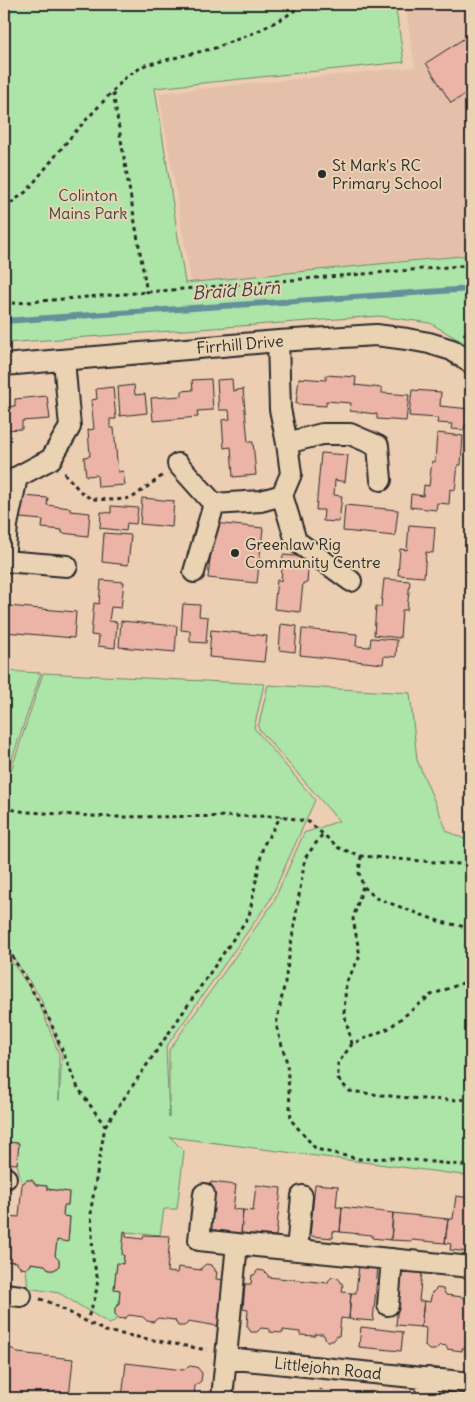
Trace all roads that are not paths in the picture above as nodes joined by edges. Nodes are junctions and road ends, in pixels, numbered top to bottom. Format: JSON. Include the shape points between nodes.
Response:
{"nodes":[{"id":1,"x":278,"y":341,"type":"junction"},
{"id":2,"x":64,"y":360,"type":"junction"},
{"id":3,"x":471,"y":363,"type":"edge"},
{"id":4,"x":4,"y":364,"type":"edge"},
{"id":5,"x":287,"y":443,"type":"junction"},
{"id":6,"x":178,"y":464,"type":"road end"},
{"id":7,"x":10,"y":473,"type":"edge"},
{"id":8,"x":380,"y":480,"type":"dead end"},
{"id":9,"x":282,"y":495,"type":"junction"},
{"id":10,"x":214,"y":504,"type":"junction"},
{"id":11,"x":4,"y":560,"type":"edge"},
{"id":12,"x":68,"y":566,"type":"dead end"},
{"id":13,"x":194,"y":572,"type":"dead end"},
{"id":14,"x":351,"y":581,"type":"dead end"},
{"id":15,"x":204,"y":1194,"type":"dead end"},
{"id":16,"x":302,"y":1196,"type":"dead end"},
{"id":17,"x":236,"y":1244,"type":"junction"},
{"id":18,"x":297,"y":1250,"type":"junction"},
{"id":19,"x":392,"y":1259,"type":"junction"},
{"id":20,"x":471,"y":1267,"type":"edge"},
{"id":21,"x":388,"y":1305,"type":"dead end"},
{"id":22,"x":226,"y":1358,"type":"junction"},
{"id":23,"x":428,"y":1378,"type":"junction"},
{"id":24,"x":471,"y":1382,"type":"edge"},
{"id":25,"x":222,"y":1398,"type":"edge"},
{"id":26,"x":426,"y":1398,"type":"edge"}],
"edges":[{"from":1,"to":2,"type":"street","name":"Firrhill Drive"},
{"from":1,"to":3,"type":"street","name":"Firrhill Drive","via":[[376,335],[429,343],[452,350]]},
{"from":1,"to":5,"type":"street","via":[[280,409]]},
{"from":2,"to":4,"type":"street","name":"Firrhill Drive"},
{"from":2,"to":7,"type":"street","via":[[70,427],[50,459]]},
{"from":5,"to":8,"type":"street","via":[[322,434],[350,434],[378,446]]},
{"from":5,"to":9,"type":"street","via":[[291,474]]},
{"from":6,"to":10,"type":"street"},
{"from":7,"to":11,"type":"street"},
{"from":9,"to":10,"type":"street"},
{"from":9,"to":14,"type":"street","via":[[296,541]]},
{"from":10,"to":13,"type":"street"},
{"from":11,"to":12,"type":"street"},
{"from":15,"to":17,"type":"street","via":[[199,1240]]},
{"from":16,"to":18,"type":"street"},
{"from":17,"to":18,"type":"street"},
{"from":17,"to":22,"type":"street"},
{"from":18,"to":19,"type":"street"},
{"from":19,"to":20,"type":"street"},
{"from":19,"to":21,"type":"street"},
{"from":22,"to":23,"type":"street","name":"Littlejohn Road"},
{"from":22,"to":25,"type":"street"},
{"from":23,"to":24,"type":"street","name":"Littlejohn Road"},
{"from":23,"to":26,"type":"street"}]}
